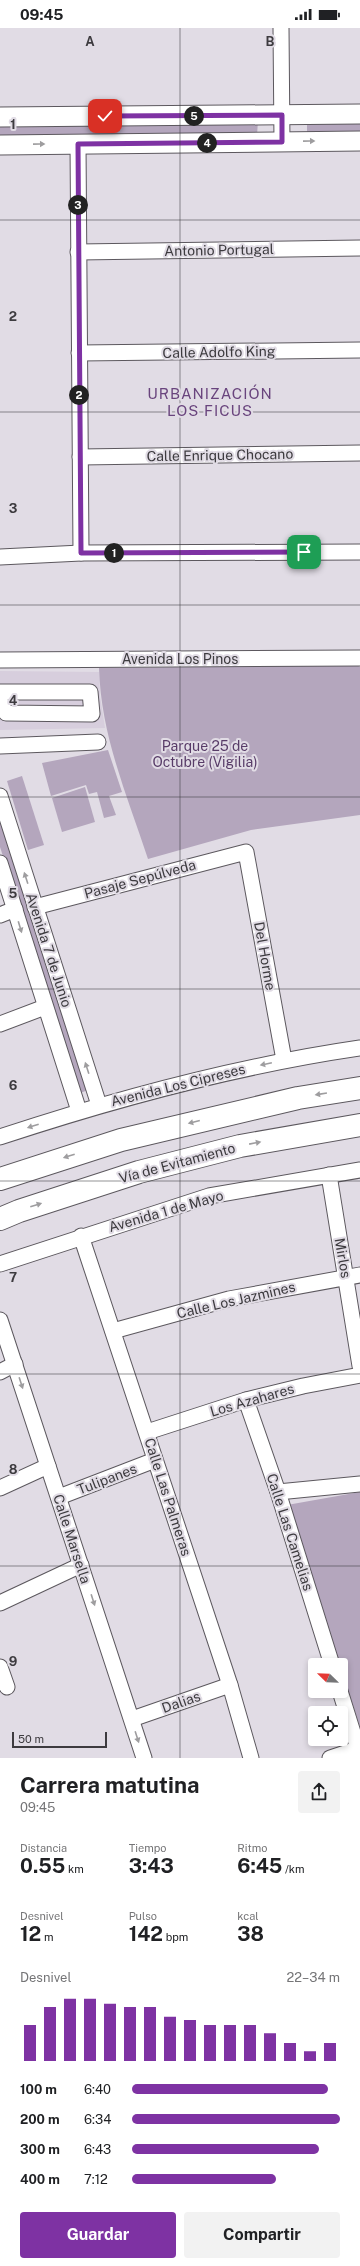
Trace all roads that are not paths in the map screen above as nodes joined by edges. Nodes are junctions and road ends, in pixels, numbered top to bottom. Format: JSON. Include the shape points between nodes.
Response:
{"nodes":[{"id":1,"x":281,"y":28,"type":"edge"},
{"id":2,"x":360,"y":114,"type":"edge"},
{"id":3,"x":282,"y":115,"type":"junction"},
{"id":4,"x":0,"y":117,"type":"edge"},
{"id":5,"x":360,"y":141,"type":"edge"},
{"id":6,"x":282,"y":142,"type":"junction"},
{"id":7,"x":78,"y":144,"type":"junction"},
{"id":8,"x":0,"y":145,"type":"edge"},
{"id":9,"x":360,"y":248,"type":"edge"},
{"id":10,"x":78,"y":252,"type":"junction"},
{"id":11,"x":360,"y":350,"type":"edge"},
{"id":12,"x":79,"y":353,"type":"junction"},
{"id":13,"x":360,"y":453,"type":"edge"},
{"id":14,"x":80,"y":457,"type":"junction"},
{"id":15,"x":360,"y":552,"type":"edge"},
{"id":16,"x":81,"y":553,"type":"junction"},
{"id":17,"x":0,"y":557,"type":"edge"},
{"id":18,"x":360,"y":658,"type":"edge"},
{"id":19,"x":0,"y":660,"type":"edge"},
{"id":20,"x":0,"y":692,"type":"edge"},
{"id":21,"x":0,"y":701,"type":"edge"},
{"id":22,"x":98,"y":742,"type":"dead end"},
{"id":23,"x":0,"y":746,"type":"edge"},
{"id":24,"x":1,"y":803,"type":"edge"},
{"id":25,"x":246,"y":852,"type":"joint"},
{"id":26,"x":0,"y":863,"type":"edge"},
{"id":27,"x":35,"y":907,"type":"junction"},
{"id":28,"x":15,"y":909,"type":"junction"},
{"id":29,"x":0,"y":915,"type":"edge"},
{"id":30,"x":45,"y":1007,"type":"junction"},
{"id":31,"x":0,"y":1024,"type":"edge"},
{"id":32,"x":360,"y":1048,"type":"edge"},
{"id":33,"x":284,"y":1060,"type":"junction"},
{"id":34,"x":360,"y":1088,"type":"edge"},
{"id":35,"x":100,"y":1105,"type":"junction"},
{"id":36,"x":79,"y":1111,"type":"junction"},
{"id":37,"x":360,"y":1126,"type":"edge"},
{"id":38,"x":0,"y":1137,"type":"edge"},
{"id":39,"x":360,"y":1170,"type":"edge"},
{"id":40,"x":329,"y":1175,"type":"junction"},
{"id":41,"x":0,"y":1179,"type":"edge"},
{"id":42,"x":0,"y":1220,"type":"edge"},
{"id":43,"x":80,"y":1236,"type":"junction"},
{"id":44,"x":0,"y":1264,"type":"edge"},
{"id":45,"x":353,"y":1275,"type":"edge"},
{"id":46,"x":0,"y":1320,"type":"edge"},
{"id":47,"x":113,"y":1331,"type":"junction"},
{"id":48,"x":15,"y":1364,"type":"junction"},
{"id":49,"x":360,"y":1366,"type":"edge"},
{"id":50,"x":0,"y":1372,"type":"edge"},
{"id":51,"x":360,"y":1375,"type":"edge"},
{"id":52,"x":246,"y":1400,"type":"junction"},
{"id":53,"x":147,"y":1432,"type":"junction"},
{"id":54,"x":155,"y":1460,"type":"junction"},
{"id":55,"x":48,"y":1466,"type":"junction"},
{"id":56,"x":360,"y":1484,"type":"edge"},
{"id":57,"x":0,"y":1488,"type":"edge"},
{"id":58,"x":278,"y":1492,"type":"junction"},
{"id":59,"x":59,"y":1498,"type":"junction"},
{"id":60,"x":82,"y":1565,"type":"junction"},
{"id":61,"x":0,"y":1604,"type":"edge"},
{"id":62,"x":330,"y":1658,"type":"edge"},
{"id":63,"x":0,"y":1667,"type":"edge"},
{"id":64,"x":230,"y":1686,"type":"junction"},
{"id":65,"x":7,"y":1687,"type":"dead end"},
{"id":66,"x":342,"y":1698,"type":"edge"},
{"id":67,"x":132,"y":1719,"type":"junction"},
{"id":68,"x":359,"y":1750,"type":"edge"},
{"id":69,"x":144,"y":1758,"type":"edge"},
{"id":70,"x":251,"y":1758,"type":"edge"},
{"id":71,"x":330,"y":1758,"type":"edge"}],
"edges":[{"from":1,"to":3,"type":"street"},
{"from":2,"to":3,"type":"main road"},
{"from":3,"to":4,"type":"main road"},
{"from":3,"to":6,"type":"street"},
{"from":6,"to":5,"type":"main road","one_way":true},
{"from":6,"to":7,"type":"main road"},
{"from":8,"to":7,"type":"main road","one_way":true},
{"from":7,"to":10,"type":"street"},
{"from":9,"to":10,"type":"street","name":"Antonio Portugal"},
{"from":10,"to":12,"type":"street"},
{"from":11,"to":12,"type":"street","name":"Calle Adolfo King"},
{"from":12,"to":14,"type":"street"},
{"from":13,"to":14,"type":"street","name":"Calle Enrique Chocano"},
{"from":14,"to":16,"type":"street"},
{"from":15,"to":16,"type":"street"},
{"from":16,"to":17,"type":"street"},
{"from":18,"to":19,"type":"street","name":"Avenida Los Pinos"},
{"from":20,"to":21,"type":"street","via":[[90,692],[92,714],[6,713]]},
{"from":22,"to":23,"type":"street"},
{"from":27,"to":24,"type":"street","name":"Avenida 7 de Junio","one_way":true},
{"from":25,"to":27,"type":"street","name":"Pasaje Sepúlveda"},
{"from":25,"to":33,"type":"street","name":"Del Horme"},
{"from":26,"to":28,"type":"street","name":"Avenida 7 de Junio"},
{"from":35,"to":27,"type":"street","name":"Avenida 7 de Junio","one_way":true},
{"from":28,"to":29,"type":"street"},
{"from":28,"to":30,"type":"street","name":"Avenida 7 de Junio","one_way":true},
{"from":30,"to":31,"type":"street"},
{"from":30,"to":36,"type":"street","name":"Avenida 7 de Junio"},
{"from":32,"to":33,"type":"street","name":"Avenida Los Cipreses"},
{"from":33,"to":35,"type":"street","name":"Avenida Los Cipreses","one_way":true},
{"from":34,"to":41,"type":"highway","one_way":true,"via":[[298,1098],[121,1140]]},
{"from":35,"to":36,"type":"street","name":"Avenida Los Cipreses"},
{"from":36,"to":38,"type":"street","name":"Avenida Los Cipreses","one_way":true},
{"from":42,"to":37,"type":"highway","name":"Vía de Evitamiento","one_way":true,"via":[[19,1211],[139,1172],[240,1146]]},
{"from":39,"to":40,"type":"street","name":"Avenida 1 de Mayo"},
{"from":40,"to":43,"type":"street","name":"Avenida 1 de Mayo","via":[[210,1196]]},
{"from":40,"to":45,"type":"street","name":"Mirlos"},
{"from":43,"to":44,"type":"street","name":"Avenida 1 de Mayo"},
{"from":43,"to":47,"type":"street","name":"Calle Las Palmeras"},
{"from":45,"to":47,"type":"street","name":"Calle Los Jazmines","via":[[229,1299]]},
{"from":45,"to":49,"type":"street","name":"Mirlos"},
{"from":46,"to":48,"type":"street","name":"Calle Marsella"},
{"from":47,"to":53,"type":"street","name":"Calle Las Palmeras"},
{"from":48,"to":50,"type":"street"},
{"from":48,"to":55,"type":"street","name":"Calle Marsella","one_way":true},
{"from":51,"to":52,"type":"street","name":"Los Azahares"},
{"from":52,"to":53,"type":"street","name":"Los Azahares"},
{"from":52,"to":58,"type":"street","name":"Calle Las Camelias"},
{"from":53,"to":54,"type":"street","name":"Calle Las Palmeras"},
{"from":54,"to":59,"type":"street","name":"Tulipanes"},
{"from":54,"to":64,"type":"street","name":"Calle Las Palmeras"},
{"from":55,"to":57,"type":"street"},
{"from":55,"to":59,"type":"street","name":"Calle Marsella"},
{"from":56,"to":58,"type":"street"},
{"from":58,"to":62,"type":"street","name":"Calle Las Camelias"},
{"from":59,"to":60,"type":"street","name":"Calle Marsella"},
{"from":60,"to":61,"type":"street"},
{"from":60,"to":67,"type":"street","name":"Calle Marsella","one_way":true},
{"from":63,"to":65,"type":"street"},
{"from":64,"to":67,"type":"street","name":"Dalias"},
{"from":64,"to":70,"type":"street","name":"Calle Las Palmeras"},
{"from":66,"to":68,"type":"street"},
{"from":67,"to":69,"type":"street","name":"Calle Marsella","one_way":true},
{"from":68,"to":71,"type":"street"}]}
